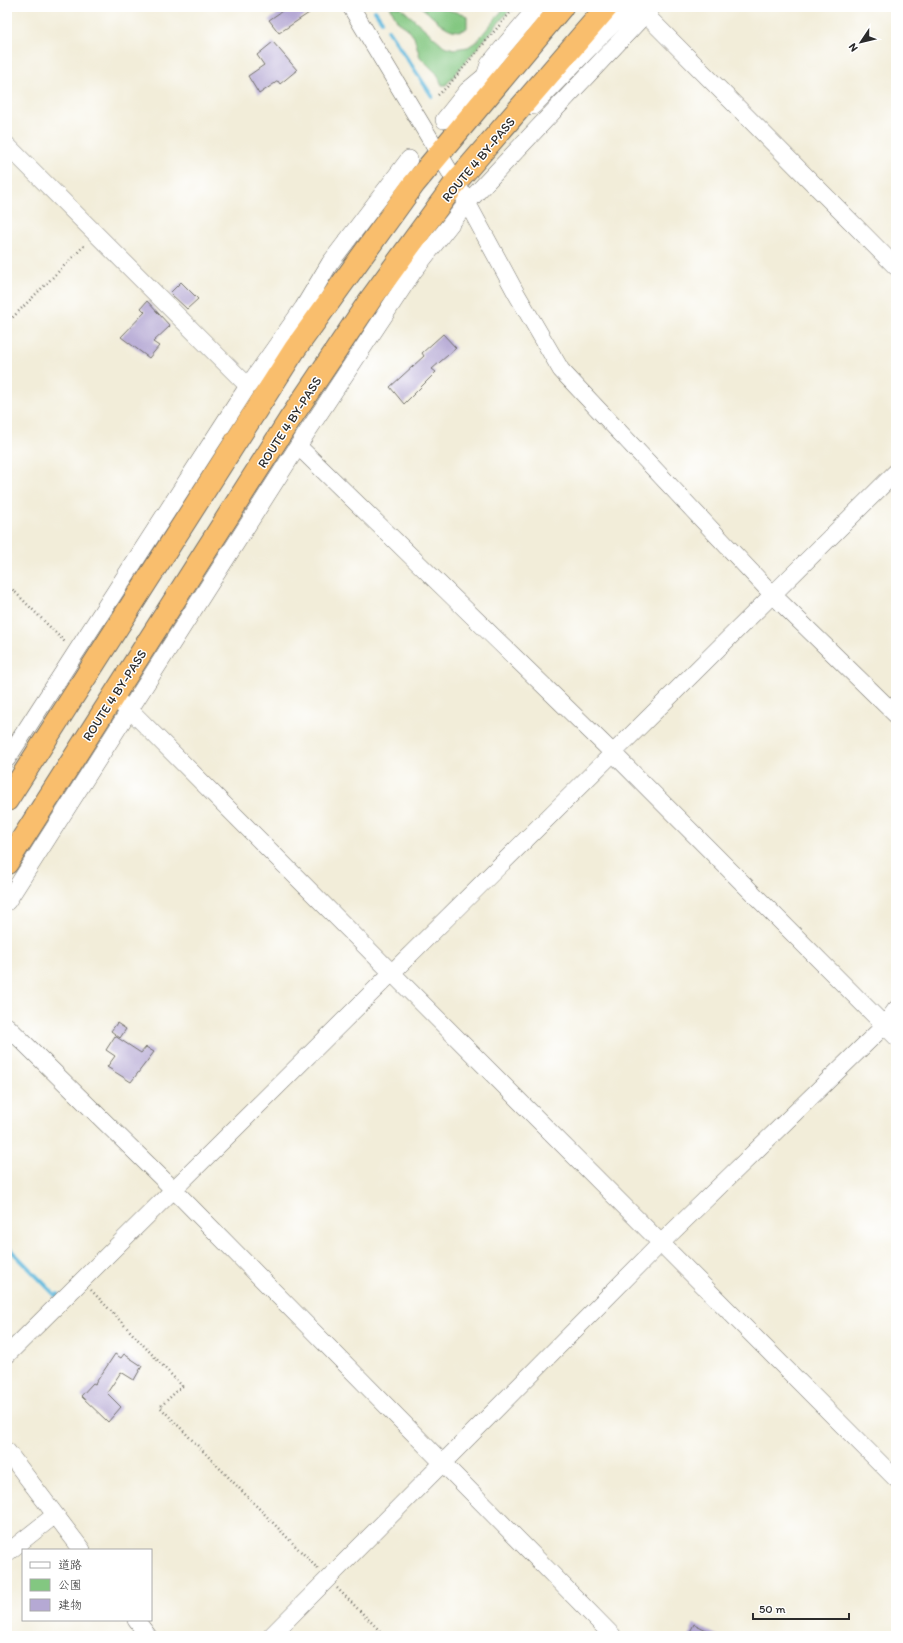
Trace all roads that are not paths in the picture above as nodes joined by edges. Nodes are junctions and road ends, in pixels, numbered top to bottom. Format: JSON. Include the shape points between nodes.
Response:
{"nodes":[{"id":1,"x":350,"y":7,"type":"edge"},
{"id":2,"x":537,"y":7,"type":"edge"},
{"id":3,"x":562,"y":7,"type":"edge"},
{"id":4,"x":607,"y":7,"type":"edge"},
{"id":5,"x":629,"y":7,"type":"edge"},
{"id":6,"x":648,"y":10,"type":"edge"},
{"id":7,"x":487,"y":84,"type":"junction"},
{"id":8,"x":444,"y":120,"type":"dead end"},
{"id":9,"x":499,"y":133,"type":"junction"},
{"id":10,"x":7,"y":145,"type":"edge"},
{"id":11,"x":439,"y":153,"type":"junction"},
{"id":12,"x":409,"y":159,"type":"dead end"},
{"id":13,"x":456,"y":182,"type":"junction"},
{"id":14,"x":467,"y":203,"type":"junction"},
{"id":15,"x":408,"y":263,"type":"junction"},
{"id":16,"x":896,"y":267,"type":"edge"},
{"id":17,"x":310,"y":313,"type":"junction"},
{"id":18,"x":248,"y":386,"type":"junction"},
{"id":19,"x":298,"y":446,"type":"junction"},
{"id":20,"x":896,"y":472,"type":"edge"},
{"id":21,"x":774,"y":596,"type":"junction"},
{"id":22,"x":121,"y":704,"type":"junction"},
{"id":23,"x":896,"y":715,"type":"edge"},
{"id":24,"x":614,"y":754,"type":"junction"},
{"id":25,"x":7,"y":759,"type":"edge"},
{"id":26,"x":7,"y":800,"type":"edge"},
{"id":27,"x":7,"y":863,"type":"edge"},
{"id":28,"x":7,"y":902,"type":"edge"},
{"id":29,"x":392,"y":973,"type":"junction"},
{"id":30,"x":896,"y":1009,"type":"edge"},
{"id":31,"x":7,"y":1026,"type":"edge"},
{"id":32,"x":890,"y":1031,"type":"edge"},
{"id":33,"x":174,"y":1190,"type":"junction"},
{"id":34,"x":660,"y":1244,"type":"junction"},
{"id":35,"x":7,"y":1355,"type":"edge"},
{"id":36,"x":7,"y":1452,"type":"edge"},
{"id":37,"x":443,"y":1462,"type":"junction"},
{"id":38,"x":896,"y":1479,"type":"edge"},
{"id":39,"x":55,"y":1515,"type":"junction"},
{"id":40,"x":81,"y":1549,"type":"edge"},
{"id":41,"x":7,"y":1553,"type":"edge"},
{"id":42,"x":137,"y":1621,"type":"edge"},
{"id":43,"x":148,"y":1636,"type":"edge"},
{"id":44,"x":271,"y":1636,"type":"edge"},
{"id":45,"x":613,"y":1636,"type":"edge"}],
"edges":[{"from":1,"to":11,"type":"street"},
{"from":2,"to":7,"type":"street","via":[[489,64]]},
{"from":3,"to":7,"type":"highway"},
{"from":4,"to":9,"type":"highway","name":"ROUTE 4 BY-PASS"},
{"from":5,"to":9,"type":"street","via":[[550,90],[526,113]]},
{"from":6,"to":14,"type":"street"},
{"from":6,"to":16,"type":"street"},
{"from":7,"to":8,"type":"street","via":[[467,91]]},
{"from":7,"to":11,"type":"highway"},
{"from":9,"to":13,"type":"highway","name":"ROUTE 4 BY-PASS"},
{"from":10,"to":18,"type":"street"},
{"from":11,"to":13,"type":"street"},
{"from":11,"to":17,"type":"highway","via":[[381,229]]},
{"from":12,"to":17,"type":"street","via":[[330,262]]},
{"from":13,"to":14,"type":"street"},
{"from":13,"to":15,"type":"highway","name":"ROUTE 4 BY-PASS"},
{"from":14,"to":15,"type":"street"},
{"from":14,"to":21,"type":"street","via":[[561,370]]},
{"from":15,"to":19,"type":"street"},
{"from":15,"to":22,"type":"highway","name":"ROUTE 4 BY-PASS","via":[[328,361],[290,419]]},
{"from":17,"to":18,"type":"street"},
{"from":17,"to":26,"type":"highway","via":[[258,406]]},
{"from":18,"to":25,"type":"street"},
{"from":19,"to":22,"type":"street"},
{"from":19,"to":24,"type":"street"},
{"from":20,"to":21,"type":"street"},
{"from":21,"to":23,"type":"street"},
{"from":21,"to":24,"type":"street"},
{"from":22,"to":27,"type":"highway","name":"ROUTE 4 BY-PASS"},
{"from":22,"to":28,"type":"street"},
{"from":22,"to":29,"type":"street"},
{"from":24,"to":29,"type":"street"},
{"from":24,"to":32,"type":"street"},
{"from":29,"to":33,"type":"street"},
{"from":29,"to":34,"type":"street"},
{"from":30,"to":32,"type":"street"},
{"from":31,"to":33,"type":"street"},
{"from":32,"to":34,"type":"street"},
{"from":33,"to":35,"type":"street"},
{"from":33,"to":37,"type":"street"},
{"from":34,"to":37,"type":"street"},
{"from":34,"to":38,"type":"street"},
{"from":36,"to":39,"type":"street"},
{"from":37,"to":44,"type":"street"},
{"from":37,"to":45,"type":"street"},
{"from":39,"to":40,"type":"street"},
{"from":39,"to":41,"type":"street"},
{"from":42,"to":43,"type":"street"}]}
